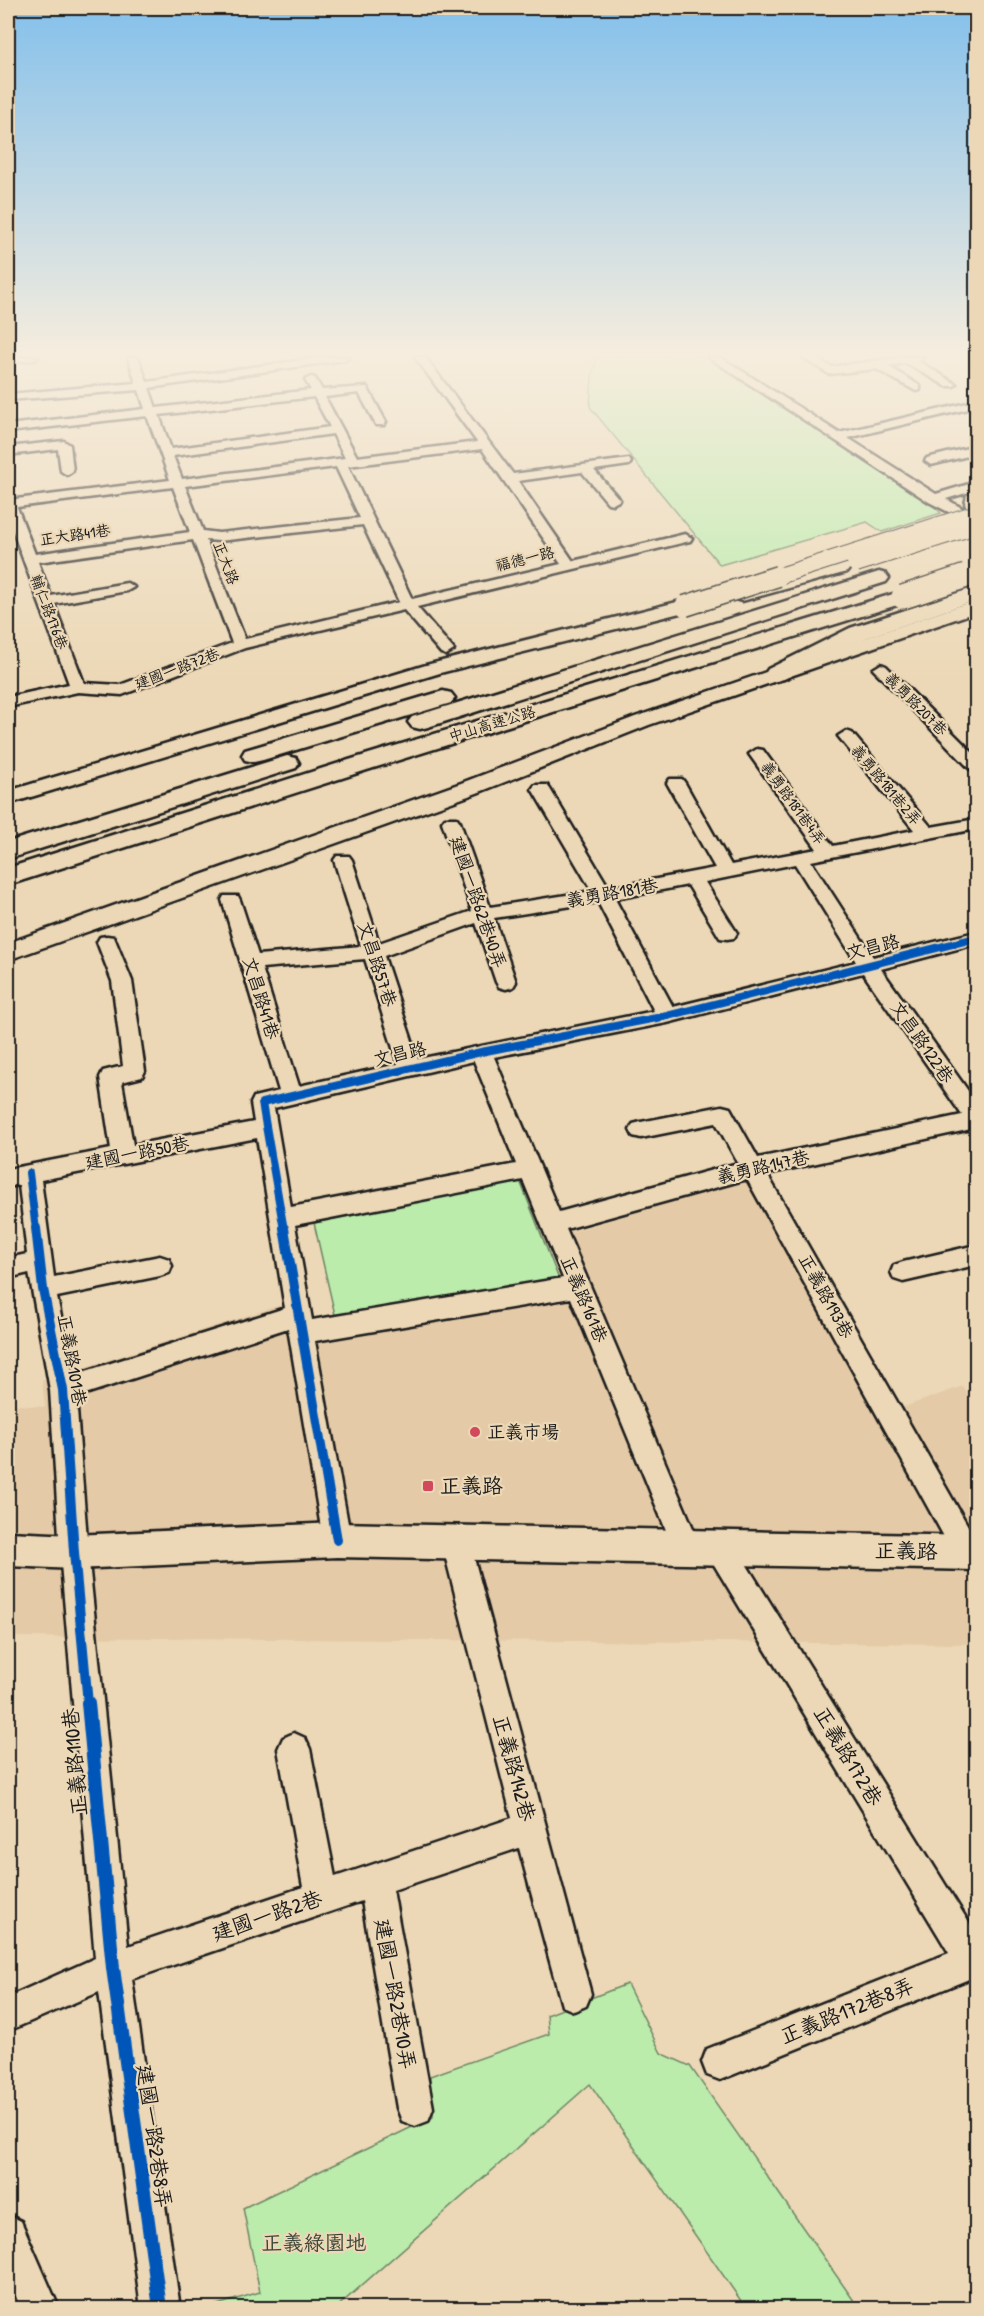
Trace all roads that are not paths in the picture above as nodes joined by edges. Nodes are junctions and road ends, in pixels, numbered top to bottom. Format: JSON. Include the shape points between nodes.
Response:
{"nodes":[{"id":1,"x":66,"y":465,"type":"edge"},
{"id":2,"x":171,"y":465,"type":"edge"},
{"id":3,"x":322,"y":465,"type":"edge"},
{"id":4,"x":347,"y":465,"type":"edge"},
{"id":5,"x":500,"y":465,"type":"edge"},
{"id":6,"x":600,"y":465,"type":"edge"},
{"id":7,"x":882,"y":465,"type":"edge"},
{"id":8,"x":585,"y":467,"type":"junction"},
{"id":9,"x":67,"y":471,"type":"dead end"},
{"id":10,"x":510,"y":478,"type":"junction"},
{"id":11,"x":178,"y":484,"type":"junction"},
{"id":12,"x":976,"y":486,"type":"edge"},
{"id":13,"x":976,"y":497,"type":"edge"},
{"id":14,"x":934,"y":499,"type":"junction"},
{"id":15,"x":613,"y":500,"type":"dead end"},
{"id":16,"x":8,"y":504,"type":"edge"},
{"id":17,"x":976,"y":508,"type":"edge"},
{"id":18,"x":976,"y":513,"type":"edge"},
{"id":19,"x":366,"y":521,"type":"junction"},
{"id":20,"x":976,"y":526,"type":"edge"},
{"id":21,"x":197,"y":535,"type":"junction"},
{"id":22,"x":976,"y":535,"type":"edge"},
{"id":23,"x":685,"y":538,"type":"dead end"},
{"id":24,"x":29,"y":559,"type":"junction"},
{"id":25,"x":569,"y":566,"type":"junction"},
{"id":26,"x":876,"y":571,"type":"junction"},
{"id":27,"x":976,"y":573,"type":"edge"},
{"id":28,"x":128,"y":587,"type":"dead end"},
{"id":29,"x":976,"y":593,"type":"edge"},
{"id":30,"x":44,"y":601,"type":"junction"},
{"id":31,"x":408,"y":605,"type":"junction"},
{"id":32,"x":685,"y":606,"type":"junction"},
{"id":33,"x":976,"y":606,"type":"edge"},
{"id":34,"x":820,"y":624,"type":"junction"},
{"id":35,"x":240,"y":645,"type":"junction"},
{"id":36,"x":446,"y":650,"type":"dead end"},
{"id":37,"x":881,"y":669,"type":"dead end"},
{"id":38,"x":776,"y":674,"type":"junction"},
{"id":39,"x":78,"y":687,"type":"junction"},
{"id":40,"x":8,"y":702,"type":"edge"},
{"id":41,"x":846,"y":736,"type":"dead end"},
{"id":42,"x":757,"y":754,"type":"dead end"},
{"id":43,"x":972,"y":767,"type":"edge"},
{"id":44,"x":676,"y":783,"type":"dead end"},
{"id":45,"x":976,"y":784,"type":"edge"},
{"id":46,"x":541,"y":789,"type":"dead end"},
{"id":47,"x":8,"y":798,"type":"edge"},
{"id":48,"x":450,"y":822,"type":"dead end"},
{"id":49,"x":976,"y":824,"type":"edge"},
{"id":50,"x":8,"y":830,"type":"edge"},
{"id":51,"x":926,"y":833,"type":"junction"},
{"id":52,"x":8,"y":851,"type":"edge"},
{"id":53,"x":828,"y":853,"type":"junction"},
{"id":54,"x":800,"y":858,"type":"junction"},
{"id":55,"x":343,"y":860,"type":"dead end"},
{"id":56,"x":726,"y":872,"type":"junction"},
{"id":57,"x":693,"y":877,"type":"junction"},
{"id":58,"x":8,"y":878,"type":"edge"},
{"id":59,"x":604,"y":896,"type":"junction"},
{"id":60,"x":8,"y":897,"type":"edge"},
{"id":61,"x":231,"y":900,"type":"dead end"},
{"id":62,"x":482,"y":914,"type":"junction"},
{"id":63,"x":727,"y":933,"type":"dead end"},
{"id":64,"x":976,"y":938,"type":"edge"},
{"id":65,"x":107,"y":942,"type":"dead end"},
{"id":66,"x":8,"y":952,"type":"edge"},
{"id":67,"x":374,"y":952,"type":"junction"},
{"id":68,"x":250,"y":962,"type":"junction"},
{"id":69,"x":868,"y":965,"type":"junction"},
{"id":70,"x":506,"y":982,"type":"dead end"},
{"id":71,"x":667,"y":1016,"type":"junction"},
{"id":72,"x":481,"y":1052,"type":"junction"},
{"id":73,"x":410,"y":1068,"type":"junction"},
{"id":74,"x":291,"y":1096,"type":"junction"},
{"id":75,"x":976,"y":1119,"type":"edge"},
{"id":76,"x":266,"y":1128,"type":"junction"},
{"id":77,"x":640,"y":1130,"type":"dead end"},
{"id":78,"x":123,"y":1155,"type":"junction"},
{"id":79,"x":754,"y":1168,"type":"junction"},
{"id":80,"x":530,"y":1170,"type":"junction"},
{"id":81,"x":18,"y":1176,"type":"edge"},
{"id":82,"x":282,"y":1218,"type":"junction"},
{"id":83,"x":552,"y":1223,"type":"junction"},
{"id":84,"x":976,"y":1255,"type":"edge"},
{"id":85,"x":40,"y":1261,"type":"junction"},
{"id":86,"x":160,"y":1266,"type":"dead end"},
{"id":87,"x":8,"y":1268,"type":"edge"},
{"id":88,"x":903,"y":1272,"type":"dead end"},
{"id":89,"x":579,"y":1286,"type":"junction"},
{"id":90,"x":43,"y":1289,"type":"junction"},
{"id":91,"x":300,"y":1323,"type":"junction"},
{"id":92,"x":63,"y":1390,"type":"junction"},
{"id":93,"x":337,"y":1540,"type":"junction"},
{"id":94,"x":456,"y":1543,"type":"junction"},
{"id":95,"x":704,"y":1547,"type":"junction"},
{"id":96,"x":8,"y":1549,"type":"edge"},
{"id":97,"x":74,"y":1552,"type":"junction"},
{"id":98,"x":972,"y":1553,"type":"edge"},
{"id":99,"x":294,"y":1749,"type":"dead end"},
{"id":100,"x":530,"y":1828,"type":"junction"},
{"id":101,"x":375,"y":1880,"type":"junction"},
{"id":102,"x":322,"y":1898,"type":"junction"},
{"id":103,"x":976,"y":1962,"type":"edge"},
{"id":104,"x":113,"y":1968,"type":"junction"},
{"id":105,"x":574,"y":1994,"type":"dead end"},
{"id":106,"x":8,"y":2014,"type":"edge"},
{"id":107,"x":720,"y":2062,"type":"dead end"},
{"id":108,"x":415,"y":2108,"type":"dead end"},
{"id":109,"x":8,"y":2234,"type":"edge"},
{"id":110,"x":40,"y":2308,"type":"edge"},
{"id":111,"x":160,"y":2308,"type":"edge"}],
"edges":[{"from":1,"to":9,"type":"street"},
{"from":2,"to":11,"type":"street","name":"正大路"},
{"from":3,"to":11,"type":"street"},
{"from":4,"to":19,"type":"street"},
{"from":5,"to":10,"type":"street","name":"福德一路"},
{"from":6,"to":8,"type":"street"},
{"from":7,"to":14,"type":"street"},
{"from":8,"to":10,"type":"street"},
{"from":8,"to":15,"type":"street"},
{"from":10,"to":25,"type":"street","name":"福德一路"},
{"from":11,"to":16,"type":"street"},
{"from":11,"to":21,"type":"street","name":"正大路"},
{"from":12,"to":14,"type":"street"},
{"from":13,"to":17,"type":"street"},
{"from":14,"to":20,"type":"street","via":[[942,508]]},
{"from":16,"to":24,"type":"street","name":"輔仁路176巷"},
{"from":18,"to":32,"type":"street","bridge":true},
{"from":19,"to":21,"type":"street","name":"正大路41巷","via":[[219,537]]},
{"from":19,"to":31,"type":"street"},
{"from":20,"to":26,"type":"highway","bridge":true},
{"from":21,"to":24,"type":"street","name":"正大路41巷"},
{"from":21,"to":35,"type":"street","name":"正大路"},
{"from":22,"to":26,"type":"highway"},
{"from":23,"to":25,"type":"street"},
{"from":24,"to":30,"type":"street","name":"輔仁路176巷"},
{"from":25,"to":31,"type":"street","name":"福德一路"},
{"from":26,"to":32,"type":"highway"},
{"from":26,"to":50,"type":"highway"},
{"from":26,"to":52,"type":"highway","name":"中山高速公路"},
{"from":27,"to":34,"type":"highway","name":"中山高速公路","bridge":true},
{"from":28,"to":30,"type":"street"},
{"from":29,"to":38,"type":"highway","via":[[858,633]]},
{"from":30,"to":39,"type":"street","name":"輔仁路176巷"},
{"from":31,"to":35,"type":"street","name":"福德一路"},
{"from":31,"to":36,"type":"street"},
{"from":32,"to":47,"type":"street","via":[[433,669]]},
{"from":33,"to":38,"type":"street"},
{"from":34,"to":58,"type":"highway","name":"中山高速公路","via":[[358,765]]},
{"from":34,"to":60,"type":"highway","via":[[783,642]]},
{"from":35,"to":39,"type":"street","name":"建國一路72巷","via":[[122,690]]},
{"from":37,"to":43,"type":"street","name":"義勇路207巷"},
{"from":38,"to":66,"type":"street"},
{"from":39,"to":40,"type":"street","name":"建國一路72巷"},
{"from":41,"to":51,"type":"street","name":"義勇路181巷2弄"},
{"from":42,"to":53,"type":"street","name":"義勇路181巷4弄"},
{"from":43,"to":45,"type":"street","name":"義勇路207巷"},
{"from":44,"to":56,"type":"street"},
{"from":46,"to":59,"type":"street"},
{"from":48,"to":62,"type":"street","name":"建國一路62巷40弄"},
{"from":49,"to":51,"type":"street","name":"義勇路181巷"},
{"from":51,"to":53,"type":"street","name":"義勇路181巷"},
{"from":53,"to":54,"type":"street","name":"義勇路181巷"},
{"from":54,"to":56,"type":"street","name":"義勇路181巷"},
{"from":54,"to":69,"type":"street","name":"文昌路122巷"},
{"from":55,"to":67,"type":"street","name":"文昌路57巷"},
{"from":56,"to":57,"type":"street","name":"義勇路181巷"},
{"from":57,"to":59,"type":"street","name":"義勇路181巷"},
{"from":57,"to":63,"type":"street"},
{"from":59,"to":62,"type":"street","name":"義勇路181巷"},
{"from":59,"to":71,"type":"street"},
{"from":61,"to":68,"type":"street","name":"文昌路41巷"},
{"from":62,"to":67,"type":"street","name":"義勇路181巷"},
{"from":62,"to":70,"type":"street","name":"建國一路62巷40弄"},
{"from":64,"to":69,"type":"street","name":"文昌路"},
{"from":65,"to":78,"type":"street","via":[[122,981],[134,1071],[111,1077]]},
{"from":67,"to":68,"type":"street","name":"義勇路181巷"},
{"from":67,"to":73,"type":"street","name":"文昌路57巷"},
{"from":68,"to":74,"type":"street","name":"文昌路41巷"},
{"from":69,"to":71,"type":"street","name":"文昌路"},
{"from":69,"to":75,"type":"street","name":"文昌路122巷"},
{"from":71,"to":72,"type":"street","name":"文昌路"},
{"from":72,"to":73,"type":"street","name":"文昌路"},
{"from":72,"to":80,"type":"street","name":"正義路161巷"},
{"from":73,"to":74,"type":"street","name":"文昌路"},
{"from":74,"to":76,"type":"street","name":"文昌路","via":[[262,1103]]},
{"from":75,"to":79,"type":"street","name":"義勇路147巷"},
{"from":76,"to":78,"type":"street","name":"建國一路50巷"},
{"from":76,"to":82,"type":"street","name":"文昌路"},
{"from":77,"to":79,"type":"street","name":"正義路193巷","via":[[722,1114]]},
{"from":78,"to":81,"type":"street","name":"建國一路50巷"},
{"from":79,"to":83,"type":"street","name":"義勇路147巷"},
{"from":79,"to":98,"type":"street","name":"正義路193巷"},
{"from":80,"to":82,"type":"street"},
{"from":80,"to":83,"type":"street","name":"正義路161巷"},
{"from":81,"to":85,"type":"street","name":"正義路101巷"},
{"from":82,"to":91,"type":"street","name":"文昌路"},
{"from":83,"to":89,"type":"street","name":"正義路161巷"},
{"from":84,"to":88,"type":"street"},
{"from":85,"to":87,"type":"street"},
{"from":85,"to":90,"type":"street","name":"正義路101巷"},
{"from":86,"to":90,"type":"street"},
{"from":89,"to":91,"type":"street"},
{"from":89,"to":95,"type":"street","name":"正義路161巷"},
{"from":90,"to":92,"type":"street","name":"正義路101巷"},
{"from":91,"to":92,"type":"street"},
{"from":91,"to":93,"type":"street","name":"文昌路"},
{"from":92,"to":97,"type":"street","name":"正義路101巷"},
{"from":93,"to":94,"type":"street","name":"正義路"},
{"from":93,"to":97,"type":"street","name":"正義路"},
{"from":94,"to":95,"type":"street","name":"正義路"},
{"from":94,"to":100,"type":"street","name":"正義路142巷"},
{"from":95,"to":98,"type":"street","name":"正義路"},
{"from":95,"to":103,"type":"street","name":"正義路172巷"},
{"from":96,"to":97,"type":"street","name":"正義路"},
{"from":97,"to":104,"type":"street","name":"正義路110巷"},
{"from":99,"to":102,"type":"street"},
{"from":100,"to":101,"type":"street","name":"建國一路2巷"},
{"from":100,"to":105,"type":"street","name":"正義路142巷"},
{"from":101,"to":102,"type":"street","name":"建國一路2巷"},
{"from":101,"to":108,"type":"street","name":"建國一路2巷10弄"},
{"from":102,"to":104,"type":"street","name":"建國一路2巷"},
{"from":103,"to":107,"type":"street","name":"正義路172巷8弄"},
{"from":104,"to":106,"type":"street","name":"建國一路2巷"},
{"from":104,"to":111,"type":"street","name":"建國一路2巷8弄"},
{"from":109,"to":110,"type":"street"}]}
